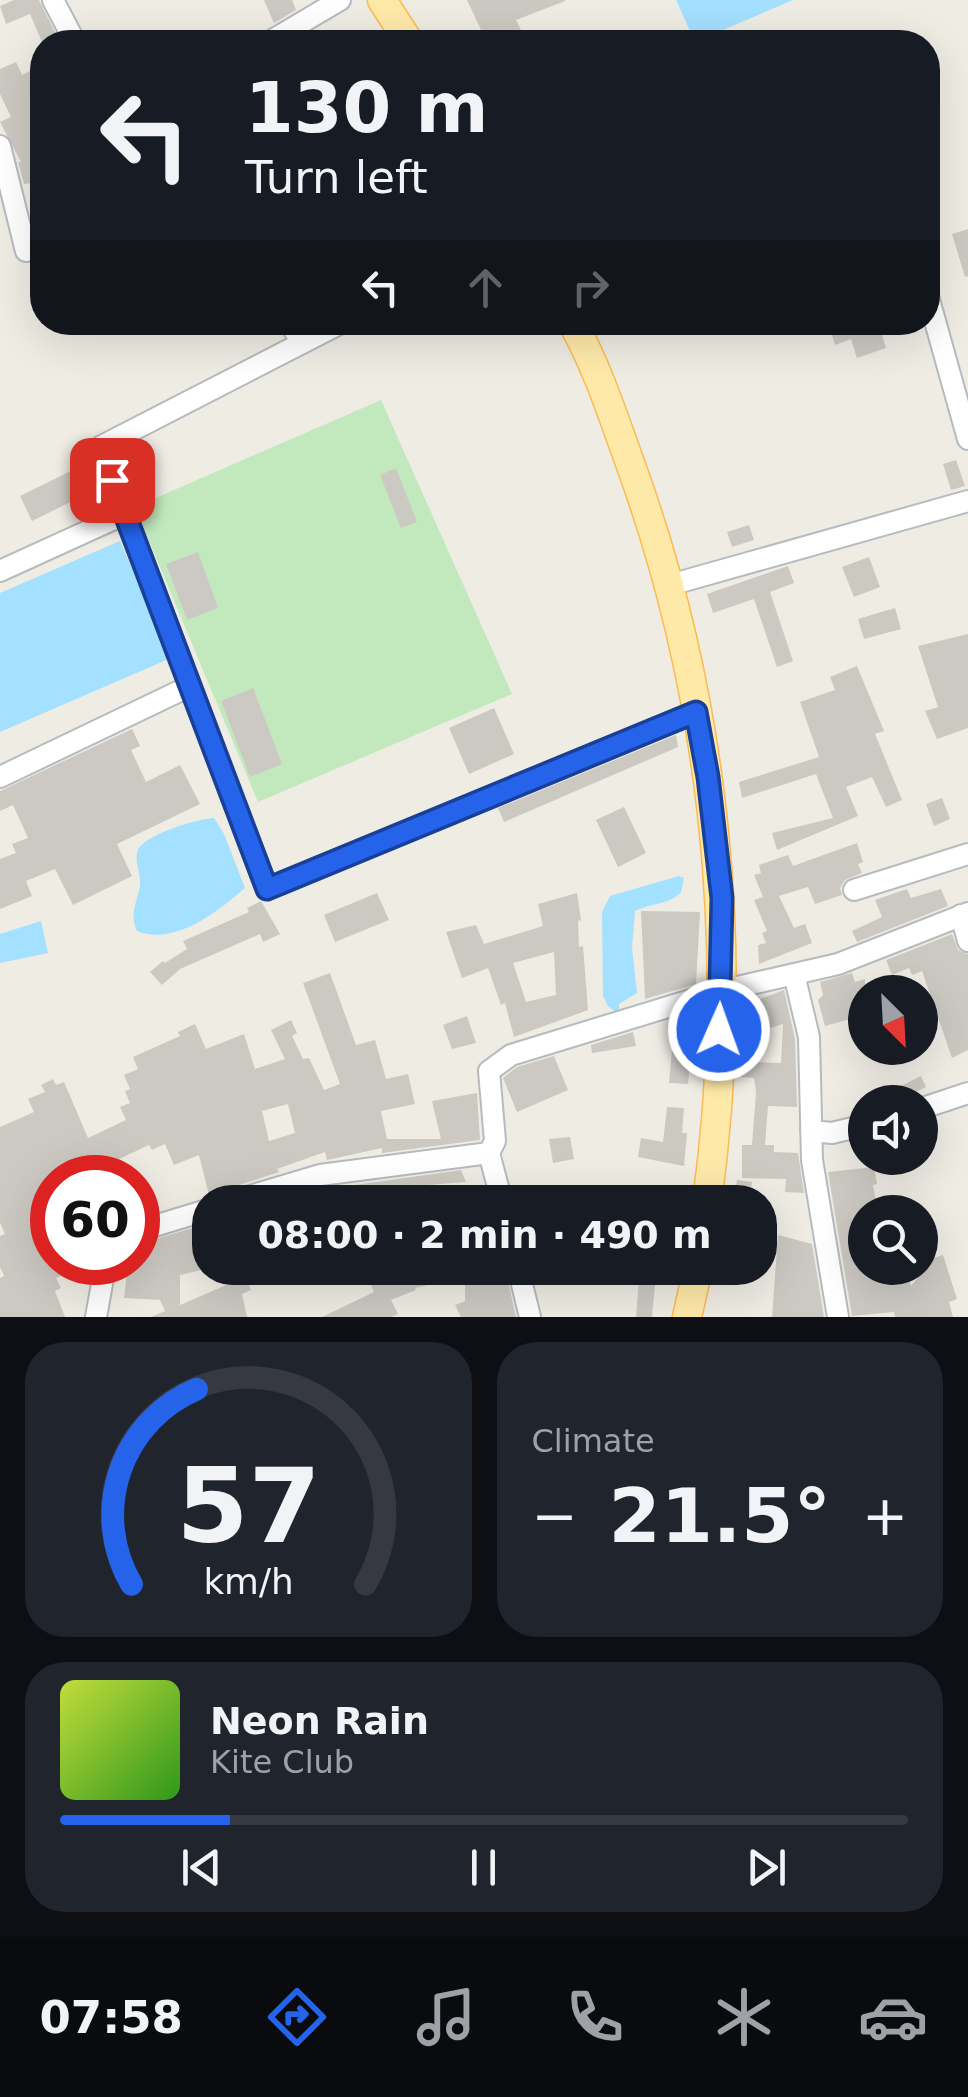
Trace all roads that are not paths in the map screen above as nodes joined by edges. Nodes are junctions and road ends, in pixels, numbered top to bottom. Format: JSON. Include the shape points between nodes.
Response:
{"nodes":[{"id":1,"x":52,"y":0,"type":"edge"},
{"id":2,"x":340,"y":0,"type":"edge"},
{"id":3,"x":382,"y":0,"type":"edge"},
{"id":4,"x":398,"y":0,"type":"edge"},
{"id":5,"x":68,"y":30,"type":"edge"},
{"id":6,"x":289,"y":30,"type":"edge"},
{"id":7,"x":402,"y":30,"type":"edge"},
{"id":8,"x":417,"y":30,"type":"edge"},
{"id":9,"x":0,"y":146,"type":"edge"},
{"id":10,"x":26,"y":251,"type":"dead end"},
{"id":11,"x":940,"y":333,"type":"edge"},
{"id":12,"x":297,"y":335,"type":"edge"},
{"id":13,"x":318,"y":335,"type":"edge"},
{"id":14,"x":579,"y":335,"type":"edge"},
{"id":15,"x":595,"y":335,"type":"edge"},
{"id":16,"x":302,"y":343,"type":"junction"},
{"id":17,"x":968,"y":440,"type":"edge"},
{"id":18,"x":968,"y":501,"type":"edge"},
{"id":19,"x":125,"y":514,"type":"junction"},
{"id":20,"x":0,"y":570,"type":"edge"},
{"id":21,"x":684,"y":581,"type":"junction"},
{"id":22,"x":190,"y":686,"type":"junction"},
{"id":23,"x":696,"y":712,"type":"junction"},
{"id":24,"x":0,"y":777,"type":"edge"},
{"id":25,"x":968,"y":854,"type":"edge"},
{"id":26,"x":854,"y":890,"type":"dead end"},
{"id":27,"x":965,"y":914,"type":"edge"},
{"id":28,"x":968,"y":941,"type":"edge"},
{"id":29,"x":794,"y":974,"type":"junction"},
{"id":30,"x":726,"y":989,"type":"junction"},
{"id":31,"x":968,"y":1093,"type":"edge"},
{"id":32,"x":938,"y":1103,"type":"edge"},
{"id":33,"x":848,"y":1129,"type":"edge"},
{"id":34,"x":812,"y":1131,"type":"junction"},
{"id":35,"x":489,"y":1152,"type":"junction"},
{"id":36,"x":287,"y":1185,"type":"edge"},
{"id":37,"x":498,"y":1185,"type":"edge"},
{"id":38,"x":709,"y":1185,"type":"edge"},
{"id":39,"x":720,"y":1185,"type":"edge"},
{"id":40,"x":192,"y":1214,"type":"edge"},
{"id":41,"x":160,"y":1224,"type":"edge"},
{"id":42,"x":102,"y":1285,"type":"edge"},
{"id":43,"x":522,"y":1285,"type":"edge"},
{"id":44,"x":694,"y":1285,"type":"edge"},
{"id":45,"x":705,"y":1285,"type":"edge"},
{"id":46,"x":96,"y":1317,"type":"edge"},
{"id":47,"x":530,"y":1317,"type":"edge"},
{"id":48,"x":687,"y":1317,"type":"edge"},
{"id":49,"x":698,"y":1317,"type":"edge"},
{"id":50,"x":838,"y":1317,"type":"edge"}],
"edges":[{"from":1,"to":5,"type":"street"},
{"from":2,"to":6,"type":"street"},
{"from":3,"to":7,"type":"main road"},
{"from":4,"to":8,"type":"main road"},
{"from":9,"to":10,"type":"street"},
{"from":11,"to":17,"type":"street"},
{"from":12,"to":16,"type":"street"},
{"from":13,"to":16,"type":"street"},
{"from":14,"to":23,"type":"main road","via":[[674,600]]},
{"from":15,"to":21,"type":"main road"},
{"from":16,"to":19,"type":"street","via":[[100,447]]},
{"from":18,"to":21,"type":"street"},
{"from":19,"to":20,"type":"street"},
{"from":19,"to":22,"type":"street"},
{"from":21,"to":30,"type":"main road","via":[[722,768],[734,896]]},
{"from":22,"to":23,"type":"street","via":[[267,889]]},
{"from":22,"to":24,"type":"street"},
{"from":23,"to":30,"type":"main road","via":[[722,898]]},
{"from":25,"to":26,"type":"street"},
{"from":27,"to":28,"type":"street"},
{"from":27,"to":29,"type":"street","via":[[838,964]]},
{"from":29,"to":30,"type":"street"},
{"from":29,"to":34,"type":"street","via":[[809,1037]]},
{"from":30,"to":35,"type":"street","via":[[499,1062],[489,1071],[495,1141]]},
{"from":30,"to":38,"type":"main road"},
{"from":30,"to":39,"type":"main road"},
{"from":31,"to":32,"type":"street"},
{"from":33,"to":34,"type":"street"},
{"from":34,"to":50,"type":"street"},
{"from":35,"to":36,"type":"street"},
{"from":35,"to":37,"type":"street"},
{"from":40,"to":41,"type":"street"},
{"from":42,"to":46,"type":"street"},
{"from":43,"to":47,"type":"street"},
{"from":44,"to":48,"type":"main road"},
{"from":45,"to":49,"type":"main road"}]}
